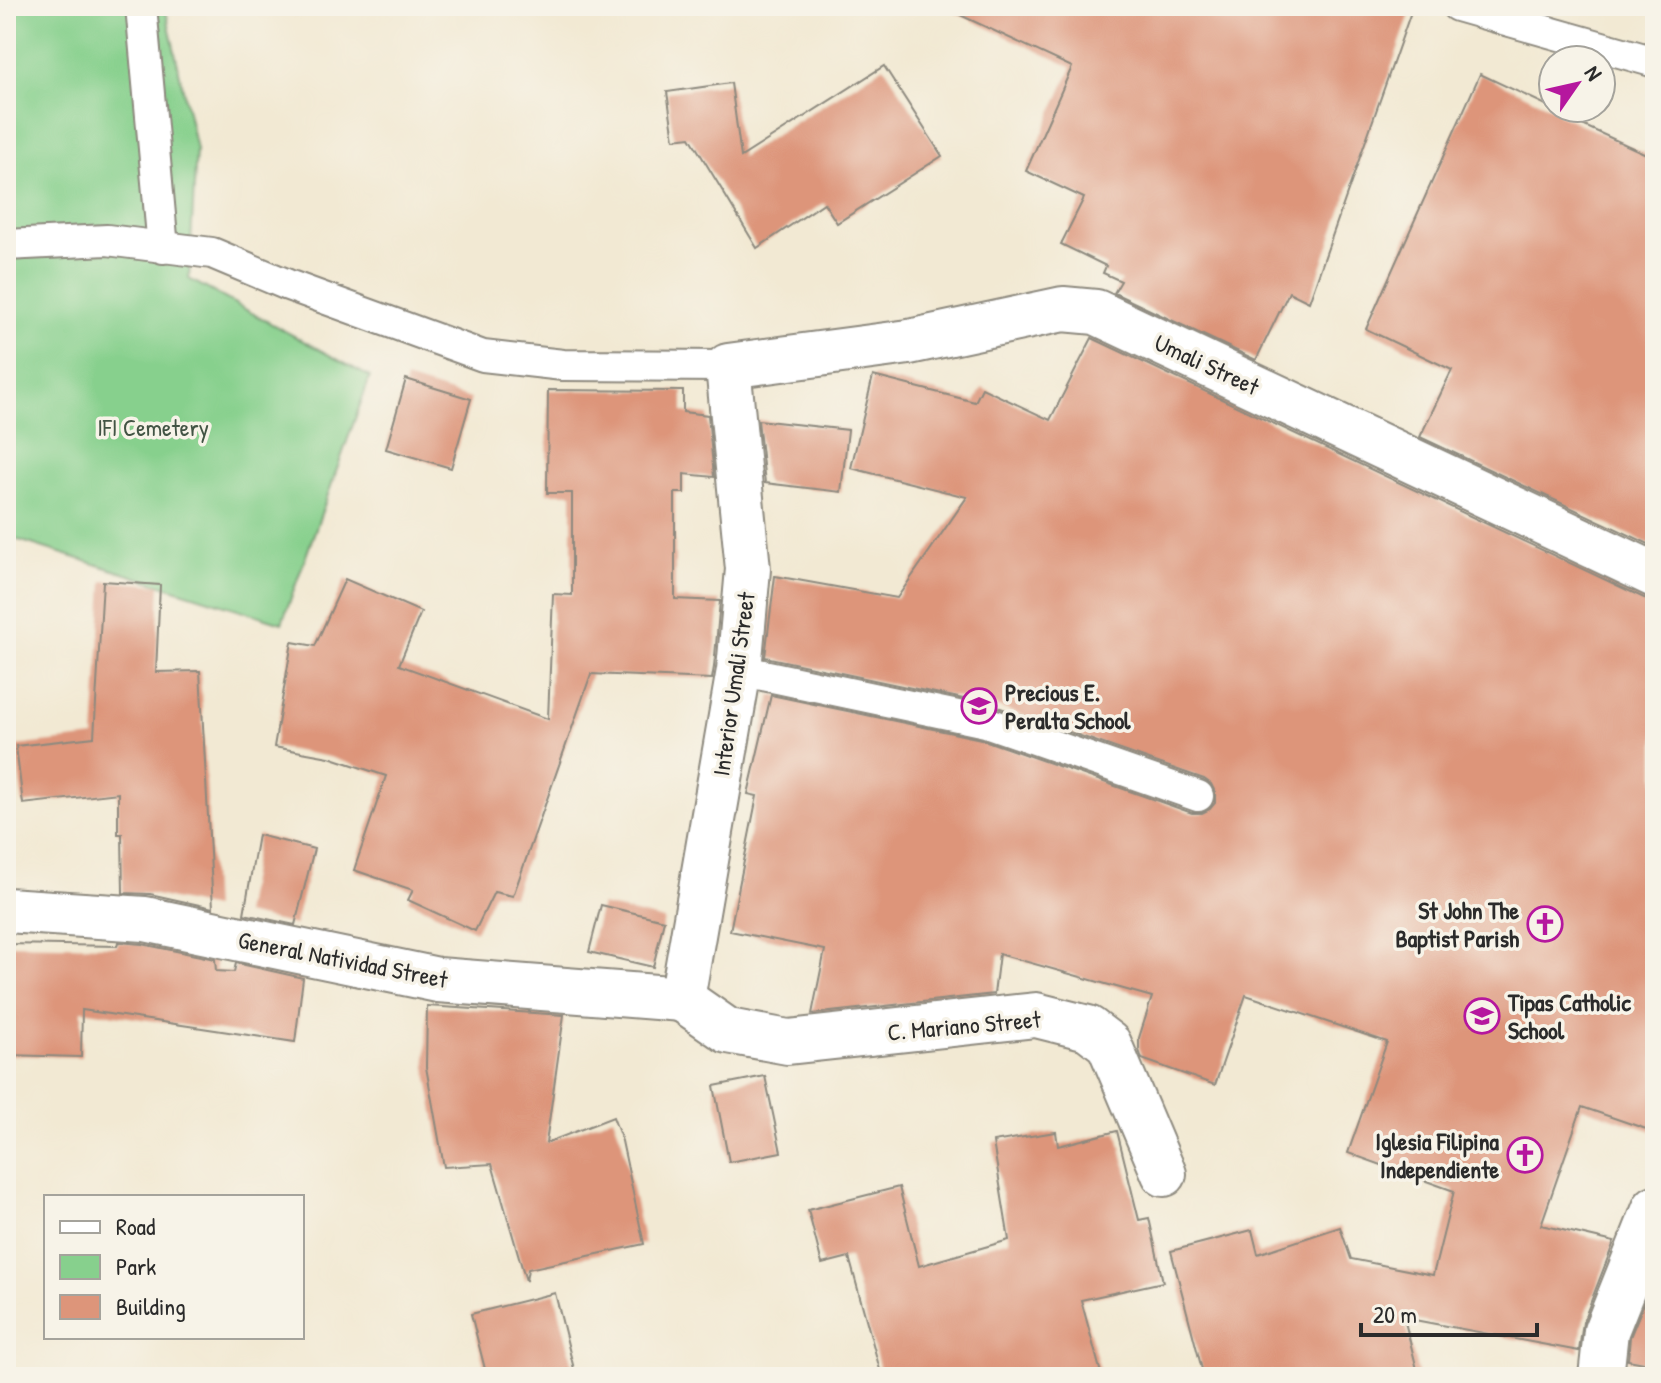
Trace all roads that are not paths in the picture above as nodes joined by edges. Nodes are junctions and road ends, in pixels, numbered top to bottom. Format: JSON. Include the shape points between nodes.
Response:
{"nodes":[{"id":1,"x":141,"y":6,"type":"edge"},
{"id":2,"x":1457,"y":6,"type":"edge"},
{"id":3,"x":1655,"y":62,"type":"edge"},
{"id":4,"x":6,"y":245,"type":"edge"},
{"id":5,"x":163,"y":248,"type":"junction"},
{"id":6,"x":728,"y":366,"type":"junction"},
{"id":7,"x":1655,"y":575,"type":"edge"},
{"id":8,"x":739,"y":670,"type":"junction"},
{"id":9,"x":1198,"y":796,"type":"dead end"},
{"id":10,"x":6,"y":910,"type":"edge"},
{"id":11,"x":682,"y":999,"type":"junction"},
{"id":12,"x":1164,"y":1174,"type":"dead end"},
{"id":13,"x":1655,"y":1208,"type":"edge"},
{"id":14,"x":1601,"y":1377,"type":"edge"}],
"edges":[{"from":1,"to":5,"type":"lane"},
{"from":2,"to":3,"type":"lane"},
{"from":4,"to":5,"type":"lane","via":[[107,240]]},
{"from":5,"to":6,"type":"lane","via":[[212,253],[483,356],[563,365]]},
{"from":6,"to":7,"type":"street","name":"Umali Street","via":[[909,342],[1063,309],[1096,312]]},
{"from":6,"to":8,"type":"street","name":"Interior Umali Street","via":[[748,569]]},
{"from":8,"to":9,"type":"lane","via":[[986,722]]},
{"from":8,"to":11,"type":"street","name":"Interior Umali Street"},
{"from":10,"to":11,"type":"street","name":"General Natividad Street","via":[[145,919],[438,980]]},
{"from":11,"to":12,"type":"street","name":"C. Mariano Street","via":[[728,1031],[788,1042],[1036,1015],[1088,1028],[1109,1044]]},
{"from":13,"to":14,"type":"street","via":[[1606,1331]]}]}
